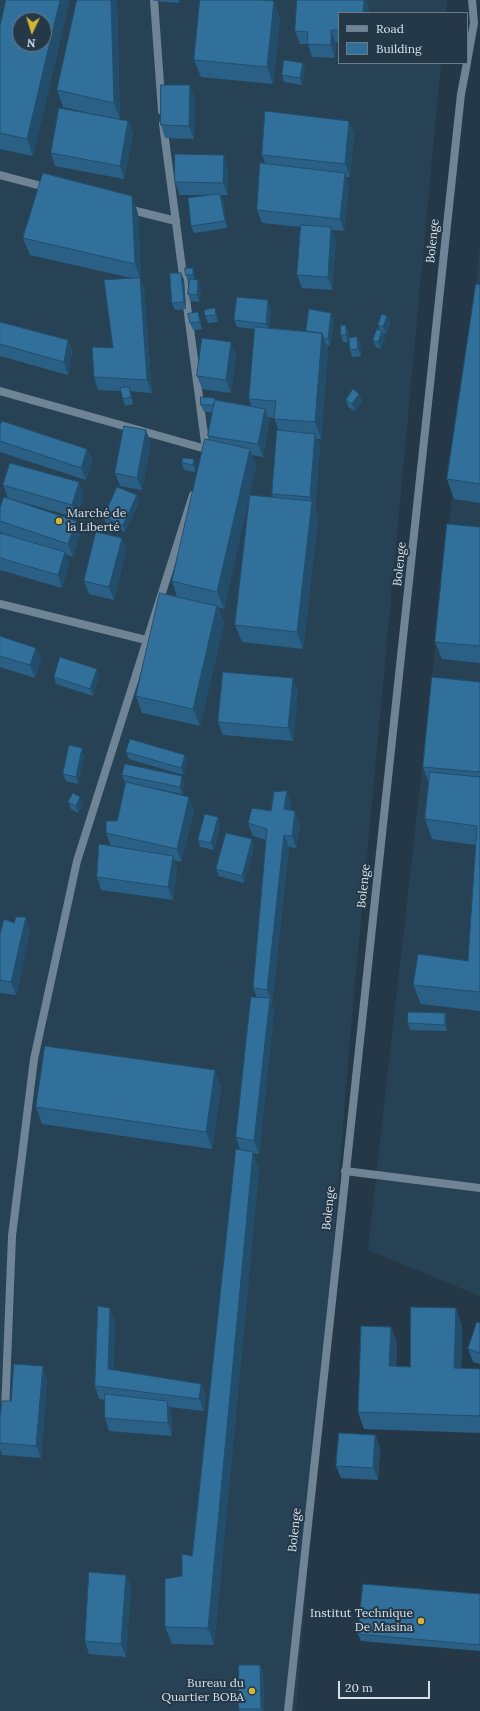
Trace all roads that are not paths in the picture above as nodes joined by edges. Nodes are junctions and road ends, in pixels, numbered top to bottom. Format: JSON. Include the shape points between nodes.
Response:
{"nodes":[{"id":1,"x":154,"y":0,"type":"edge"},
{"id":2,"x":472,"y":0,"type":"edge"},
{"id":3,"x":468,"y":56,"type":"edge"},
{"id":4,"x":467,"y":64,"type":"edge"},
{"id":5,"x":0,"y":176,"type":"edge"},
{"id":6,"x":54,"y":189,"type":"edge"},
{"id":7,"x":122,"y":207,"type":"edge"},
{"id":8,"x":176,"y":221,"type":"junction"},
{"id":9,"x":0,"y":391,"type":"edge"},
{"id":10,"x":196,"y":485,"type":"edge"},
{"id":11,"x":0,"y":604,"type":"edge"},
{"id":12,"x":146,"y":640,"type":"junction"},
{"id":13,"x":345,"y":1171,"type":"junction"},
{"id":14,"x":480,"y":1188,"type":"edge"},
{"id":15,"x":4,"y":1419,"type":"edge"},
{"id":16,"x":288,"y":1711,"type":"edge"}],
"edges":[{"from":1,"to":8,"type":"street","via":[[164,143]]},
{"from":2,"to":3,"type":"street","name":"Bolenge","via":[[474,23]]},
{"from":4,"to":13,"type":"street","name":"Bolenge","via":[[460,102]]},
{"from":5,"to":6,"type":"street"},
{"from":7,"to":8,"type":"street"},
{"from":8,"to":9,"type":"street","via":[[205,453]]},
{"from":10,"to":12,"type":"street"},
{"from":11,"to":12,"type":"street"},
{"from":12,"to":15,"type":"street","via":[[77,862],[34,1059],[12,1236]]},
{"from":13,"to":14,"type":"street"},
{"from":13,"to":16,"type":"street","name":"Bolenge"}]}
